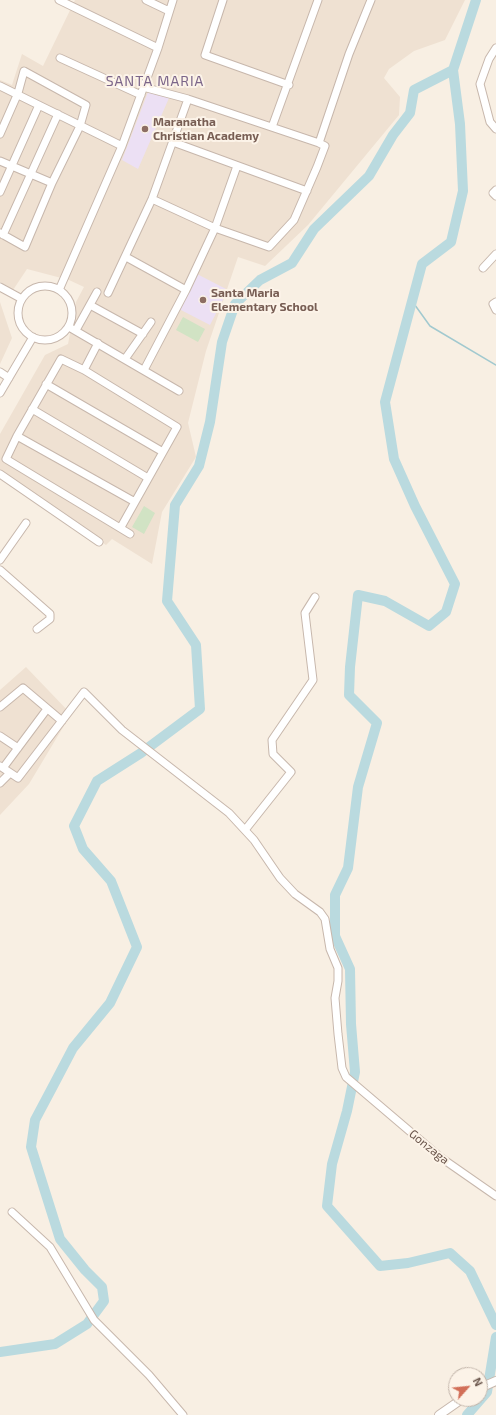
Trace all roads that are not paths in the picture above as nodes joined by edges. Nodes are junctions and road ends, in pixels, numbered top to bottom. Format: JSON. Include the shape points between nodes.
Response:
{"nodes":[{"id":1,"x":59,"y":0,"type":"edge"},
{"id":2,"x":146,"y":0,"type":"edge"},
{"id":3,"x":173,"y":0,"type":"edge"},
{"id":4,"x":223,"y":0,"type":"edge"},
{"id":5,"x":318,"y":0,"type":"edge"},
{"id":6,"x":371,"y":0,"type":"edge"},
{"id":7,"x":169,"y":11,"type":"junction"},
{"id":8,"x":158,"y":48,"type":"junction"},
{"id":9,"x":496,"y":48,"type":"edge"},
{"id":10,"x":60,"y":58,"type":"dead end"},
{"id":11,"x":289,"y":85,"type":"junction"},
{"id":12,"x":0,"y":86,"type":"edge"},
{"id":13,"x":143,"y":87,"type":"junction"},
{"id":14,"x":18,"y":93,"type":"junction"},
{"id":15,"x":141,"y":94,"type":"junction"},
{"id":16,"x":188,"y":99,"type":"junction"},
{"id":17,"x":38,"y":104,"type":"junction"},
{"id":18,"x":58,"y":114,"type":"junction"},
{"id":19,"x":80,"y":126,"type":"junction"},
{"id":20,"x":272,"y":127,"type":"junction"},
{"id":21,"x":496,"y":129,"type":"edge"},
{"id":22,"x":0,"y":134,"type":"edge"},
{"id":23,"x":173,"y":142,"type":"junction"},
{"id":24,"x":319,"y":143,"type":"junction"},
{"id":25,"x":122,"y":146,"type":"junction"},
{"id":26,"x":0,"y":161,"type":"edge"},
{"id":27,"x":12,"y":166,"type":"junction"},
{"id":28,"x":237,"y":166,"type":"junction"},
{"id":29,"x":31,"y":174,"type":"junction"},
{"id":30,"x":52,"y":183,"type":"junction"},
{"id":31,"x":496,"y":190,"type":"edge"},
{"id":32,"x":307,"y":191,"type":"junction"},
{"id":33,"x":0,"y":192,"type":"edge"},
{"id":34,"x":496,"y":196,"type":"edge"},
{"id":35,"x":152,"y":199,"type":"junction"},
{"id":36,"x":215,"y":228,"type":"junction"},
{"id":37,"x":2,"y":234,"type":"edge"},
{"id":38,"x":496,"y":254,"type":"edge"},
{"id":39,"x":126,"y":257,"type":"junction"},
{"id":40,"x":483,"y":268,"type":"dead end"},
{"id":41,"x":0,"y":287,"type":"edge"},
{"id":42,"x":60,"y":290,"type":"junction"},
{"id":43,"x":186,"y":290,"type":"junction"},
{"id":44,"x":97,"y":292,"type":"dead end"},
{"id":45,"x":108,"y":293,"type":"dead end"},
{"id":46,"x":22,"y":299,"type":"junction"},
{"id":47,"x":496,"y":302,"type":"edge"},
{"id":48,"x":90,"y":305,"type":"junction"},
{"id":49,"x":496,"y":310,"type":"edge"},
{"id":50,"x":151,"y":322,"type":"dead end"},
{"id":51,"x":69,"y":327,"type":"junction"},
{"id":52,"x":76,"y":330,"type":"junction"},
{"id":53,"x":143,"y":334,"type":"junction"},
{"id":54,"x":32,"y":337,"type":"junction"},
{"id":55,"x":98,"y":343,"type":"junction"},
{"id":56,"x":125,"y":359,"type":"junction"},
{"id":57,"x":84,"y":370,"type":"junction"},
{"id":58,"x":144,"y":370,"type":"junction"},
{"id":59,"x":0,"y":372,"type":"edge"},
{"id":60,"x":9,"y":378,"type":"junction"},
{"id":61,"x":46,"y":384,"type":"junction"},
{"id":62,"x":179,"y":391,"type":"dead end"},
{"id":63,"x":0,"y":393,"type":"edge"},
{"id":64,"x":32,"y":409,"type":"junction"},
{"id":65,"x":17,"y":436,"type":"junction"},
{"id":66,"x":163,"y":452,"type":"junction"},
{"id":67,"x":0,"y":474,"type":"edge"},
{"id":68,"x":148,"y":478,"type":"junction"},
{"id":69,"x":135,"y":502,"type":"junction"},
{"id":70,"x":26,"y":523,"type":"dead end"},
{"id":71,"x":121,"y":527,"type":"junction"},
{"id":72,"x":130,"y":534,"type":"dead end"},
{"id":73,"x":99,"y":542,"type":"dead end"},
{"id":74,"x":0,"y":560,"type":"edge"},
{"id":75,"x":0,"y":570,"type":"edge"},
{"id":76,"x":316,"y":596,"type":"dead end"},
{"id":77,"x":37,"y":629,"type":"dead end"},
{"id":78,"x":0,"y":707,"type":"edge"},
{"id":79,"x":47,"y":709,"type":"junction"},
{"id":80,"x":62,"y":721,"type":"junction"},
{"id":81,"x":0,"y":736,"type":"edge"},
{"id":82,"x":18,"y":748,"type":"junction"},
{"id":83,"x":1,"y":767,"type":"edge"},
{"id":84,"x":10,"y":773,"type":"junction"},
{"id":85,"x":0,"y":783,"type":"edge"},
{"id":86,"x":245,"y":830,"type":"junction"},
{"id":87,"x":496,"y":1196,"type":"edge"},
{"id":88,"x":12,"y":1212,"type":"dead end"},
{"id":89,"x":450,"y":1407,"type":"edge"},
{"id":90,"x":183,"y":1415,"type":"edge"},
{"id":91,"x":439,"y":1415,"type":"edge"}],
"edges":[{"from":1,"to":8,"type":"street"},
{"from":2,"to":7,"type":"street"},
{"from":3,"to":7,"type":"street"},
{"from":4,"to":11,"type":"street","via":[[204,56]]},
{"from":5,"to":11,"type":"street"},
{"from":6,"to":24,"type":"street","via":[[349,54]]},
{"from":7,"to":8,"type":"street"},
{"from":8,"to":13,"type":"street"},
{"from":9,"to":21,"type":"street","via":[[480,84],[490,122]]},
{"from":10,"to":15,"type":"street"},
{"from":11,"to":20,"type":"street"},
{"from":12,"to":14,"type":"street"},
{"from":13,"to":15,"type":"street"},
{"from":13,"to":16,"type":"street"},
{"from":14,"to":17,"type":"street"},
{"from":14,"to":19,"type":"street","via":[[24,71],[86,105]]},
{"from":14,"to":22,"type":"street"},
{"from":15,"to":25,"type":"street"},
{"from":16,"to":20,"type":"street"},
{"from":16,"to":23,"type":"street"},
{"from":17,"to":18,"type":"street"},
{"from":17,"to":27,"type":"street"},
{"from":18,"to":19,"type":"street"},
{"from":18,"to":29,"type":"street"},
{"from":19,"to":25,"type":"street"},
{"from":19,"to":30,"type":"street"},
{"from":20,"to":24,"type":"street"},
{"from":23,"to":28,"type":"street"},
{"from":23,"to":35,"type":"street"},
{"from":24,"to":32,"type":"street","via":[[325,146]]},
{"from":25,"to":42,"type":"street"},
{"from":26,"to":27,"type":"street"},
{"from":27,"to":29,"type":"street"},
{"from":27,"to":33,"type":"street"},
{"from":28,"to":32,"type":"street"},
{"from":28,"to":36,"type":"street"},
{"from":29,"to":30,"type":"street"},
{"from":29,"to":37,"type":"street"},
{"from":30,"to":37,"type":"street","via":[[25,247]]},
{"from":31,"to":34,"type":"street"},
{"from":32,"to":36,"type":"street","via":[[294,220],[269,247]]},
{"from":35,"to":36,"type":"street"},
{"from":35,"to":39,"type":"street"},
{"from":36,"to":43,"type":"street"},
{"from":38,"to":40,"type":"street"},
{"from":39,"to":43,"type":"street"},
{"from":39,"to":45,"type":"street"},
{"from":41,"to":46,"type":"street"},
{"from":42,"to":46,"type":"street","via":[[42,286],[34,288]]},
{"from":42,"to":51,"type":"street","via":[[71,304],[72,316]]},
{"from":43,"to":58,"type":"street"},
{"from":44,"to":48,"type":"street"},
{"from":46,"to":54,"type":"street","via":[[18,315],[20,323]]},
{"from":47,"to":49,"type":"street","via":[[493,304]]},
{"from":48,"to":52,"type":"street"},
{"from":48,"to":53,"type":"street"},
{"from":50,"to":53,"type":"street"},
{"from":51,"to":52,"type":"street"},
{"from":51,"to":54,"type":"street","via":[[53,339],[42,340]]},
{"from":52,"to":55,"type":"street"},
{"from":53,"to":56,"type":"street"},
{"from":54,"to":60,"type":"street"},
{"from":55,"to":56,"type":"street"},
{"from":55,"to":57,"type":"street"},
{"from":56,"to":58,"type":"street"},
{"from":57,"to":61,"type":"street","via":[[61,359]]},
{"from":57,"to":66,"type":"street","via":[[177,426]]},
{"from":58,"to":62,"type":"street"},
{"from":59,"to":60,"type":"street"},
{"from":60,"to":63,"type":"street"},
{"from":61,"to":64,"type":"street"},
{"from":61,"to":66,"type":"street"},
{"from":64,"to":65,"type":"street"},
{"from":64,"to":68,"type":"street"},
{"from":65,"to":69,"type":"street"},
{"from":65,"to":71,"type":"street","via":[[6,459]]},
{"from":66,"to":68,"type":"street"},
{"from":67,"to":73,"type":"street"},
{"from":68,"to":69,"type":"street"},
{"from":69,"to":71,"type":"street"},
{"from":70,"to":74,"type":"street"},
{"from":71,"to":72,"type":"street"},
{"from":75,"to":77,"type":"street","via":[[50,614],[50,619]]},
{"from":76,"to":86,"type":"street","via":[[305,613],[313,680],[272,740],[273,754],[292,772]]},
{"from":78,"to":79,"type":"street","via":[[23,688]]},
{"from":79,"to":80,"type":"street"},
{"from":79,"to":82,"type":"street"},
{"from":80,"to":84,"type":"street","via":[[18,778]]},
{"from":80,"to":86,"type":"street","via":[[84,692],[122,730],[229,813]]},
{"from":81,"to":82,"type":"street"},
{"from":82,"to":83,"type":"street"},
{"from":83,"to":84,"type":"street"},
{"from":84,"to":85,"type":"street"},
{"from":86,"to":87,"type":"street","name":"Gonzaga","via":[[294,894],[320,912],[325,919],[330,949],[338,968],[335,998],[338,1034],[342,1068],[349,1081],[440,1157]]},
{"from":88,"to":90,"type":"street","via":[[50,1247],[94,1320],[149,1375]]},
{"from":89,"to":91,"type":"street"}]}
